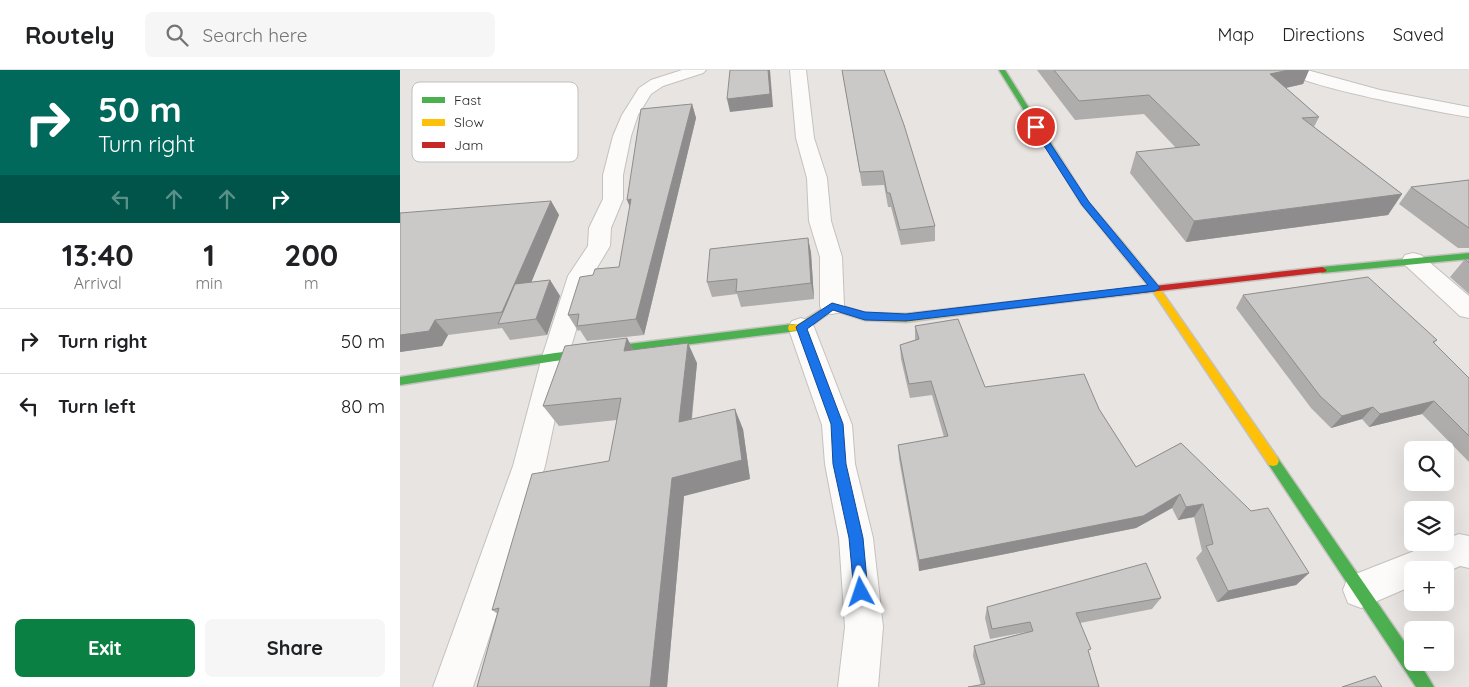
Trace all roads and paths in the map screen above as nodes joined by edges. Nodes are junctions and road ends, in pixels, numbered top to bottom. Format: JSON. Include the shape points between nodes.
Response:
{"nodes":[{"id":1,"x":698,"y":70,"type":"edge"},
{"id":2,"x":798,"y":70,"type":"edge"},
{"id":3,"x":1002,"y":70,"type":"edge"},
{"id":4,"x":1292,"y":70,"type":"edge"},
{"id":5,"x":1469,"y":112,"type":"edge"},
{"id":6,"x":1469,"y":256,"type":"edge"},
{"id":7,"x":1413,"y":260,"type":"junction"},
{"id":8,"x":1155,"y":288,"type":"junction"},
{"id":9,"x":832,"y":306,"type":"junction"},
{"id":10,"x":1469,"y":310,"type":"edge"},
{"id":11,"x":802,"y":327,"type":"junction"},
{"id":12,"x":554,"y":357,"type":"junction"},
{"id":13,"x":400,"y":381,"type":"edge"},
{"id":14,"x":1469,"y":552,"type":"edge"},
{"id":15,"x":1361,"y":590,"type":"junction"},
{"id":16,"x":453,"y":687,"type":"edge"},
{"id":17,"x":858,"y":687,"type":"edge"},
{"id":18,"x":1426,"y":687,"type":"edge"}],
"edges":[{"from":1,"to":12,"type":"street","via":[[657,83],[646,91],[630,115],[613,175],[613,199],[600,228],[599,246],[580,276]]},
{"from":2,"to":9,"type":"street","via":[[805,138],[816,178],[820,221],[831,257]]},
{"from":3,"to":8,"type":"street","via":[[1085,203]]},
{"from":4,"to":5,"type":"street","via":[[1331,83],[1436,108]]},
{"from":6,"to":7,"type":"street"},
{"from":7,"to":8,"type":"street"},
{"from":7,"to":10,"type":"street"},
{"from":8,"to":9,"type":"street","via":[[906,318],[865,316]]},
{"from":8,"to":15,"type":"street"},
{"from":9,"to":11,"type":"street"},
{"from":11,"to":12,"type":"street"},
{"from":11,"to":17,"type":"street","via":[[837,424],[840,464],[856,538],[864,627]]},
{"from":12,"to":13,"type":"street"},
{"from":12,"to":16,"type":"street","via":[[529,466]]},
{"from":14,"to":15,"type":"street","via":[[1459,550]]},
{"from":15,"to":18,"type":"street"}]}
